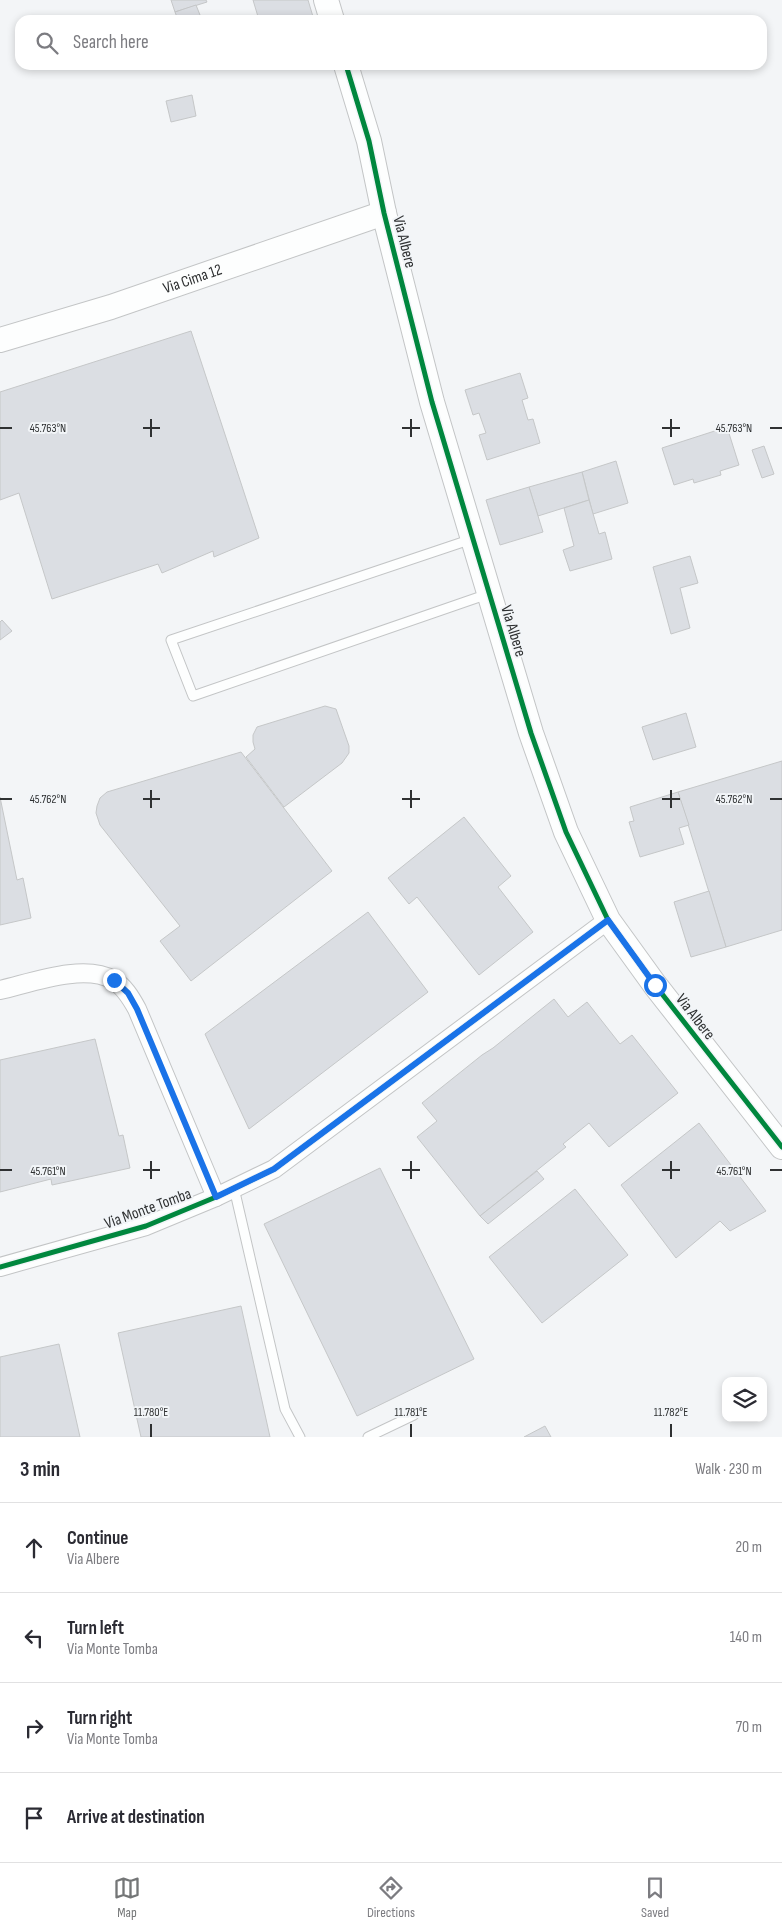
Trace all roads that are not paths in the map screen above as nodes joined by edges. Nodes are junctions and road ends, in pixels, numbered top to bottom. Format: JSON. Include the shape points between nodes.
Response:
{"nodes":[{"id":1,"x":326,"y":0,"type":"edge"},
{"id":2,"x":330,"y":15,"type":"edge"},
{"id":3,"x":348,"y":70,"type":"edge"},
{"id":4,"x":384,"y":214,"type":"junction"},
{"id":5,"x":0,"y":340,"type":"edge"},
{"id":6,"x":473,"y":539,"type":"junction"},
{"id":7,"x":489,"y":594,"type":"junction"},
{"id":8,"x":608,"y":920,"type":"junction"},
{"id":9,"x":0,"y":990,"type":"edge"},
{"id":10,"x":782,"y":1147,"type":"edge"},
{"id":11,"x":234,"y":1188,"type":"junction"},
{"id":12,"x":216,"y":1197,"type":"junction"},
{"id":13,"x":0,"y":1267,"type":"edge"},
{"id":14,"x":414,"y":1415,"type":"dead end"},
{"id":15,"x":300,"y":1437,"type":"edge"},
{"id":16,"x":368,"y":1437,"type":"edge"}],
"edges":[{"from":1,"to":2,"type":"street"},
{"from":3,"to":4,"type":"street","name":"Via Albere","via":[[369,141]]},
{"from":4,"to":5,"type":"street","name":"Via Cima 12","via":[[110,307]]},
{"from":4,"to":6,"type":"street","name":"Via Albere","via":[[432,402]]},
{"from":6,"to":7,"type":"street","name":"Via Albere"},
{"from":6,"to":7,"type":"lane","via":[[171,640],[193,696]]},
{"from":7,"to":8,"type":"street","name":"Via Albere","via":[[530,733],[566,832]]},
{"from":8,"to":10,"type":"street","name":"Via Albere"},
{"from":8,"to":11,"type":"street","name":"Via Monte Tomba","via":[[274,1169]]},
{"from":9,"to":12,"type":"street","name":"Via Monte Tomba","via":[[80,973],[99,974],[114,980],[128,993]]},
{"from":11,"to":12,"type":"street","name":"Via Monte Tomba"},
{"from":11,"to":15,"type":"lane","via":[[284,1409]]},
{"from":12,"to":13,"type":"street","name":"Via Monte Tomba","via":[[146,1226]]},
{"from":14,"to":16,"type":"lane"}]}
